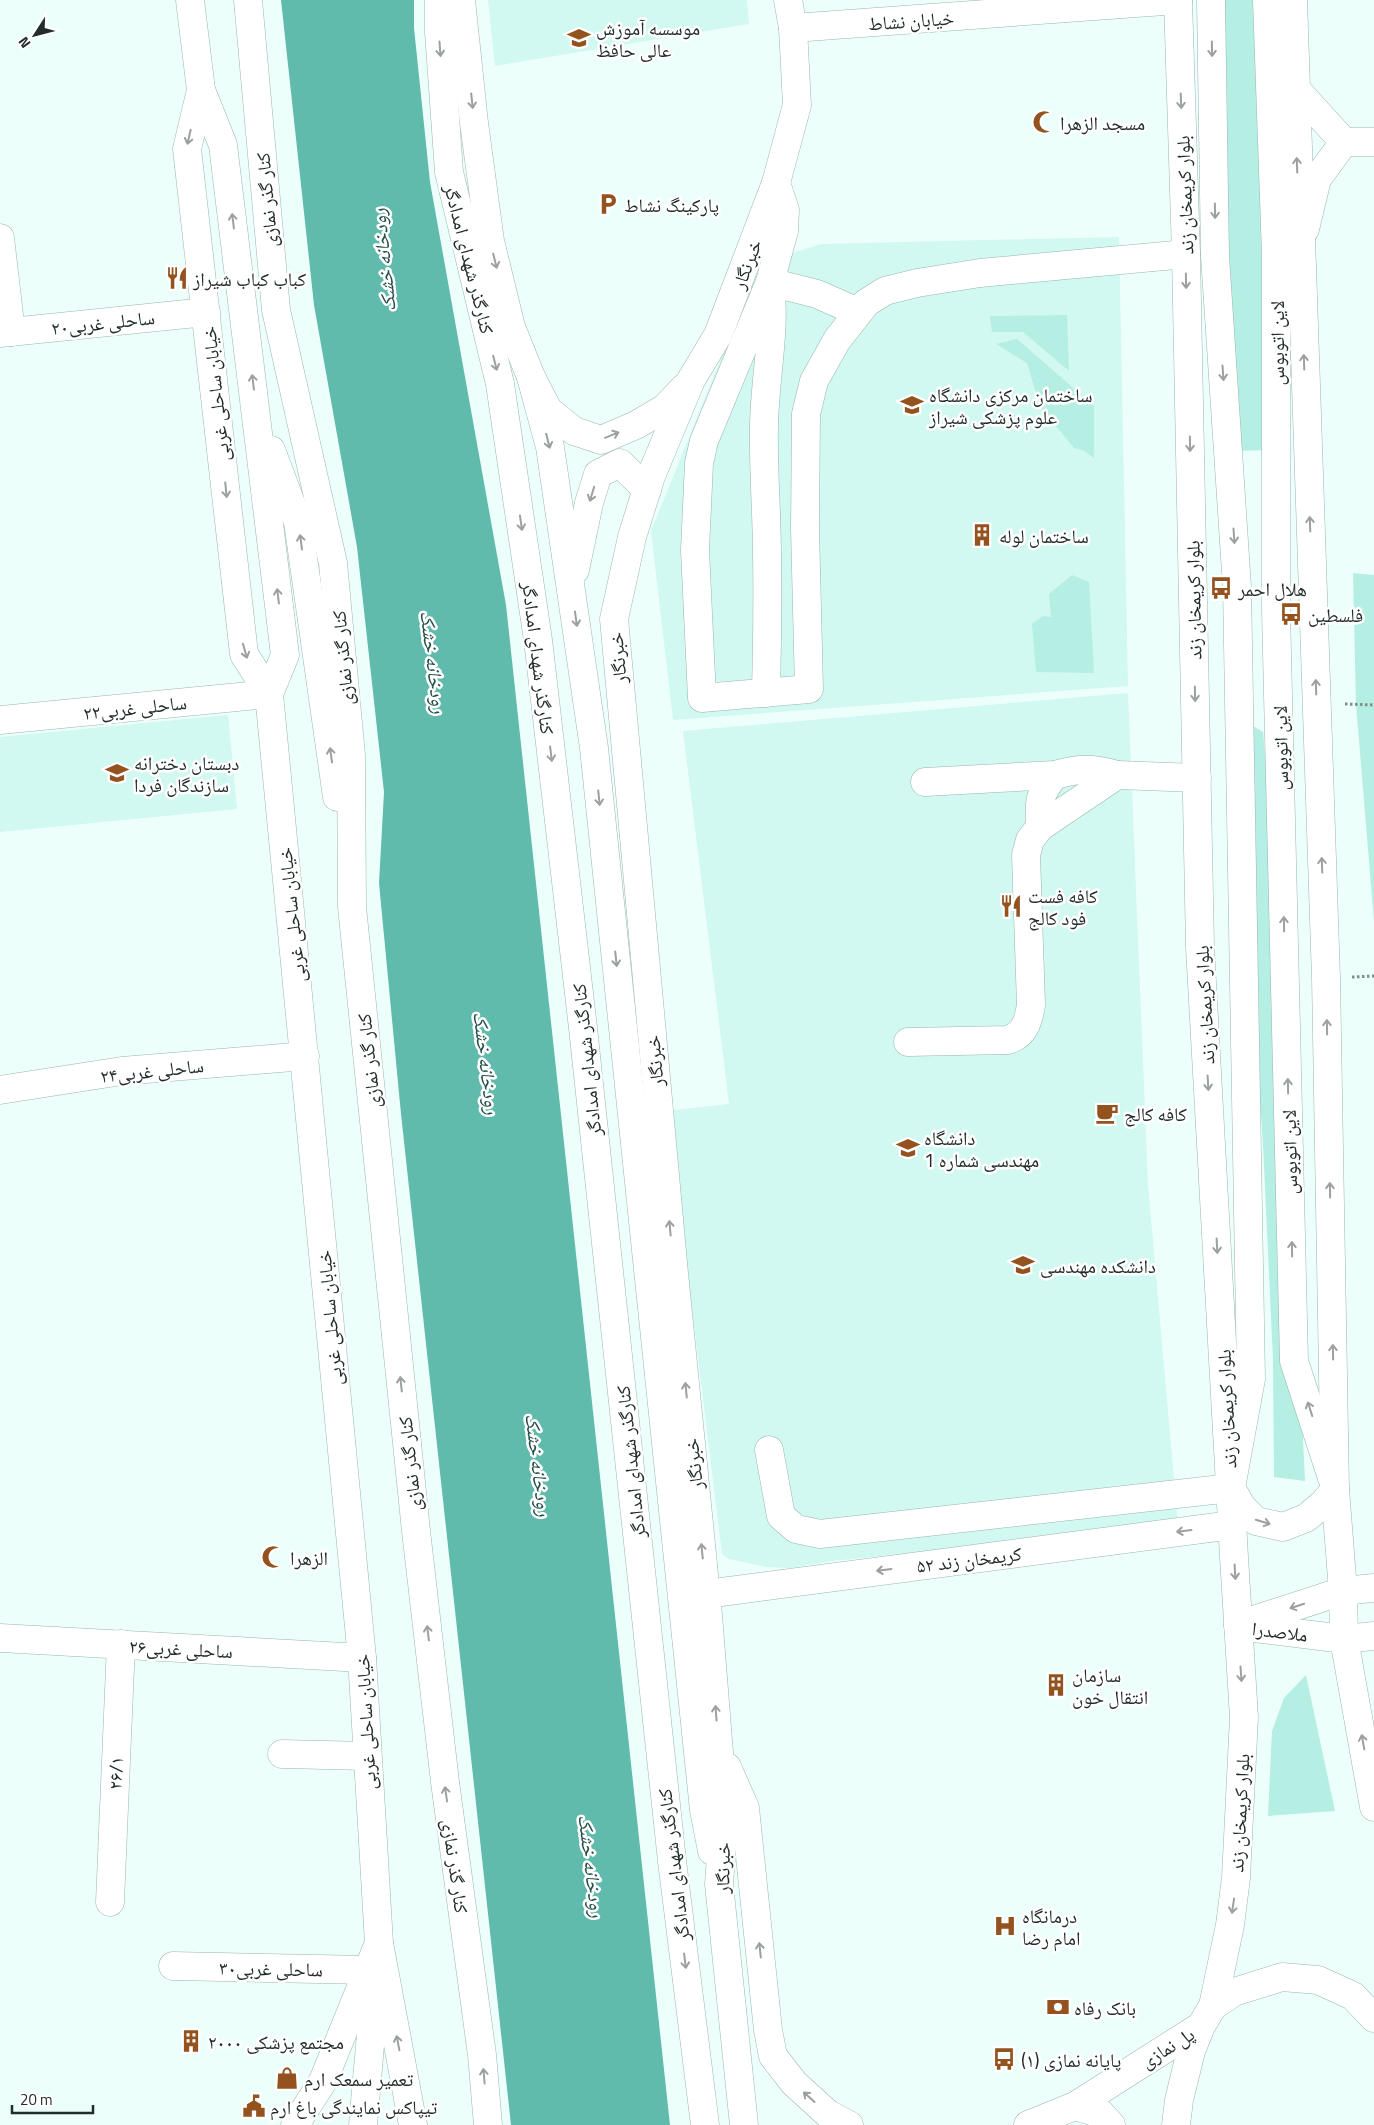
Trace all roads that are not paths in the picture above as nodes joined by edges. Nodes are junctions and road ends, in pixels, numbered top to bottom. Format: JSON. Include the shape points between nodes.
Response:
{"nodes":[{"id":1,"x":190,"y":0,"type":"edge"},
{"id":2,"x":248,"y":0,"type":"edge"},
{"id":3,"x":439,"y":0,"type":"edge"},
{"id":4,"x":461,"y":0,"type":"edge"},
{"id":5,"x":788,"y":0,"type":"edge"},
{"id":6,"x":1178,"y":0,"type":"edge"},
{"id":7,"x":1211,"y":0,"type":"edge"},
{"id":8,"x":1267,"y":0,"type":"edge"},
{"id":9,"x":1292,"y":0,"type":"edge"},
{"id":10,"x":793,"y":28,"type":"junction"},
{"id":11,"x":1294,"y":87,"type":"junction"},
{"id":12,"x":200,"y":90,"type":"junction"},
{"id":13,"x":1344,"y":142,"type":"junction"},
{"id":14,"x":1374,"y":142,"type":"edge"},
{"id":15,"x":776,"y":183,"type":"junction"},
{"id":16,"x":0,"y":238,"type":"edge"},
{"id":17,"x":1300,"y":247,"type":"junction"},
{"id":18,"x":1186,"y":254,"type":"junction"},
{"id":19,"x":770,"y":282,"type":"junction"},
{"id":20,"x":206,"y":312,"type":"junction"},
{"id":21,"x":858,"y":312,"type":"junction"},
{"id":22,"x":6,"y":332,"type":"edge"},
{"id":23,"x":531,"y":377,"type":"junction"},
{"id":24,"x":691,"y":380,"type":"junction"},
{"id":25,"x":256,"y":413,"type":"junction"},
{"id":26,"x":646,"y":490,"type":"junction"},
{"id":27,"x":571,"y":589,"type":"junction"},
{"id":28,"x":766,"y":693,"type":"junction"},
{"id":29,"x":269,"y":694,"type":"junction"},
{"id":30,"x":0,"y":720,"type":"edge"},
{"id":31,"x":1117,"y":774,"type":"junction"},
{"id":32,"x":1055,"y":775,"type":"junction"},
{"id":33,"x":1197,"y":778,"type":"junction"},
{"id":34,"x":925,"y":782,"type":"dead end"},
{"id":35,"x":1040,"y":827,"type":"junction"},
{"id":36,"x":352,"y":907,"type":"junction"},
{"id":37,"x":908,"y":1042,"type":"dead end"},
{"id":38,"x":304,"y":1056,"type":"junction"},
{"id":39,"x":0,"y":1090,"type":"edge"},
{"id":40,"x":769,"y":1450,"type":"dead end"},
{"id":41,"x":1231,"y":1488,"type":"junction"},
{"id":42,"x":1335,"y":1489,"type":"junction"},
{"id":43,"x":1232,"y":1525,"type":"junction"},
{"id":44,"x":1374,"y":1588,"type":"edge"},
{"id":45,"x":1343,"y":1591,"type":"junction"},
{"id":46,"x":706,"y":1594,"type":"junction"},
{"id":47,"x":1238,"y":1625,"type":"junction"},
{"id":48,"x":1374,"y":1636,"type":"edge"},
{"id":49,"x":0,"y":1638,"type":"edge"},
{"id":50,"x":1344,"y":1639,"type":"junction"},
{"id":51,"x":121,"y":1644,"type":"junction"},
{"id":52,"x":362,"y":1658,"type":"junction"},
{"id":53,"x":718,"y":1747,"type":"junction"},
{"id":54,"x":282,"y":1754,"type":"dead end"},
{"id":55,"x":367,"y":1756,"type":"junction"},
{"id":56,"x":1374,"y":1807,"type":"edge"},
{"id":57,"x":719,"y":1884,"type":"junction"},
{"id":58,"x":110,"y":1902,"type":"dead end"},
{"id":59,"x":378,"y":1944,"type":"junction"},
{"id":60,"x":173,"y":1966,"type":"dead end"},
{"id":61,"x":368,"y":1970,"type":"junction"},
{"id":62,"x":1207,"y":2016,"type":"junction"},
{"id":63,"x":1374,"y":2018,"type":"edge"},
{"id":64,"x":1074,"y":2106,"type":"junction"},
{"id":65,"x":295,"y":2125,"type":"edge"},
{"id":66,"x":363,"y":2125,"type":"edge"},
{"id":67,"x":414,"y":2125,"type":"edge"},
{"id":68,"x":488,"y":2125,"type":"edge"},
{"id":69,"x":705,"y":2125,"type":"edge"},
{"id":70,"x":744,"y":2125,"type":"edge"},
{"id":71,"x":849,"y":2125,"type":"edge"},
{"id":72,"x":1028,"y":2125,"type":"edge"},
{"id":73,"x":1111,"y":2125,"type":"edge"},
{"id":74,"x":1176,"y":2125,"type":"edge"}],
"edges":[{"from":1,"to":12,"type":"main road","name":"خیابان ساحلی غربی"},
{"from":2,"to":36,"type":"main road","name":"کنار گذر نمازی","via":[[276,310],[333,563],[351,754]]},
{"from":3,"to":69,"type":"main road","name":"کنارگذر شهدای امدادگر","one_way":true,"via":[[449,172],[500,384],[538,640],[671,1851]]},
{"from":4,"to":23,"type":"main road","one_way":true,"via":[[490,241],[512,327]]},
{"from":5,"to":10,"type":"main road"},
{"from":6,"to":10,"type":"main road","name":"خیابان نشاط"},
{"from":6,"to":18,"type":"main road","name":"بلوار کریمخان زند","one_way":true},
{"from":7,"to":41,"type":"main road","one_way":true,"via":[[1215,256],[1238,587],[1251,1369]]},
{"from":42,"to":8,"type":"main road","name":"لاین اتوبوس","one_way":true,"via":[[1294,1361],[1276,611],[1276,255]]},
{"from":9,"to":11,"type":"main road"},
{"from":10,"to":15,"type":"main road","name":"خبرنگار","via":[[797,105]]},
{"from":11,"to":13,"type":"main road"},
{"from":17,"to":11,"type":"main road","one_way":true},
{"from":12,"to":20,"type":"main road","name":"خیابان ساحلی غربی","one_way":true,"via":[[187,149]]},
{"from":25,"to":12,"type":"main road","name":"خیابان ساحلی غربی","one_way":true,"via":[[223,145]]},
{"from":13,"to":14,"type":"main road"},
{"from":13,"to":17,"type":"main road","via":[[1317,179]]},
{"from":15,"to":19,"type":"main road","via":[[785,210],[784,231]]},
{"from":15,"to":24,"type":"main road","name":"خبرنگار","via":[[718,335]]},
{"from":16,"to":22,"type":"main road"},
{"from":42,"to":17,"type":"main road","one_way":true,"via":[[1326,978]]},
{"from":18,"to":21,"type":"main road","via":[[917,282],[885,291]]},
{"from":18,"to":33,"type":"main road","name":"بلوار کریمخان زند","one_way":true},
{"from":19,"to":21,"type":"main road","via":[[817,294]]},
{"from":19,"to":28,"type":"main road","via":[[773,331],[765,388],[764,430]]},
{"from":19,"to":28,"type":"main road","via":[[704,440],[699,463],[695,550],[702,698]]},
{"from":20,"to":22,"type":"main road","name":"ساحلی غربی۲۰"},
{"from":20,"to":29,"type":"main road","name":"خیابان ساحلی غربی","one_way":true,"via":[[244,654]]},
{"from":21,"to":28,"type":"main road","via":[[837,340],[814,381],[806,414],[809,689]]},
{"from":23,"to":24,"type":"main road","one_way":true,"via":[[548,410],[574,431],[601,440],[665,408]]},
{"from":23,"to":27,"type":"main road","one_way":true,"via":[[550,447]]},
{"from":24,"to":26,"type":"main road","name":"خبرنگار"},
{"from":29,"to":25,"type":"main road","name":"خیابان ساحلی غربی","one_way":true,"via":[[285,655]]},
{"from":36,"to":25,"type":"main road","one_way":true,"via":[[298,522]]},
{"from":26,"to":27,"type":"main road","one_way":true,"via":[[620,463],[598,474]]},
{"from":46,"to":26,"type":"main road","name":"خبرنگار","one_way":true,"via":[[614,619]]},
{"from":27,"to":57,"type":"main road","one_way":true,"via":[[595,758],[704,1810]]},
{"from":29,"to":30,"type":"main road","name":"ساحلی غربی۲۲"},
{"from":29,"to":38,"type":"main road","name":"خیابان ساحلی غربی"},
{"from":31,"to":32,"type":"main road","via":[[1098,769],[1074,769]]},
{"from":31,"to":33,"type":"main road"},
{"from":31,"to":35,"type":"main road"},
{"from":32,"to":34,"type":"main road"},
{"from":32,"to":35,"type":"main road","via":[[1042,789]]},
{"from":33,"to":41,"type":"main road","name":"بلوار کریمخان زند","one_way":true,"via":[[1200,947]]},
{"from":35,"to":37,"type":"main road","via":[[1030,840],[1026,855],[1032,1005],[1027,1025],[1018,1037],[1008,1040]]},
{"from":68,"to":36,"type":"main road","name":"کنار گذر نمازی","one_way":true,"via":[[416,1531]]},
{"from":38,"to":39,"type":"main road","name":"ساحلی غربی۲۴","via":[[122,1071]]},
{"from":38,"to":52,"type":"main road","name":"خیابان ساحلی غربی"},
{"from":40,"to":41,"type":"main road","via":[[781,1516],[796,1529],[820,1534]]},
{"from":41,"to":42,"type":"main road","one_way":true,"via":[[1242,1507],[1256,1521],[1283,1527],[1306,1518],[1324,1504]]},
{"from":41,"to":43,"type":"main road","name":"بلوار کریمخان زند"},
{"from":42,"to":45,"type":"main road"},
{"from":43,"to":46,"type":"main road","name":"کریمخان زند ۵۲","one_way":true},
{"from":43,"to":47,"type":"main road","name":"بلوار کریمخان زند","one_way":true},
{"from":44,"to":45,"type":"main road","name":"ملاصدرا"},
{"from":45,"to":47,"type":"main road","name":"ملاصدرا","one_way":true},
{"from":45,"to":50,"type":"main road"},
{"from":53,"to":46,"type":"main road","name":"خبرنگار","one_way":true},
{"from":47,"to":50,"type":"main road","name":"ملاصدرا"},
{"from":47,"to":62,"type":"main road","name":"بلوار کریمخان زند","one_way":true,"via":[[1244,1717],[1236,1878],[1230,1925]]},
{"from":48,"to":50,"type":"main road","name":"ملاصدرا"},
{"from":49,"to":51,"type":"main road","name":"ساحلی غربی۲۶"},
{"from":56,"to":50,"type":"main road","one_way":true},
{"from":51,"to":52,"type":"main road","name":"ساحلی غربی۲۶"},
{"from":51,"to":58,"type":"main road","name":"۲۶/۱"},
{"from":52,"to":55,"type":"main road","name":"خیابان ساحلی غربی"},
{"from":53,"to":57,"type":"main road","name":"خبرنگار","via":[[724,1815]]},
{"from":71,"to":53,"type":"main road","one_way":true,"via":[[828,2114],[794,2083],[772,2056],[745,1808]]},
{"from":54,"to":55,"type":"main road"},
{"from":55,"to":59,"type":"main road","name":"خیابان ساحلی غربی"},
{"from":57,"to":70,"type":"main road","name":"خبرنگار"},
{"from":59,"to":61,"type":"main road"},
{"from":59,"to":66,"type":"main road"},
{"from":67,"to":59,"type":"main road","one_way":true},
{"from":60,"to":61,"type":"main road","name":"ساحلی غربی۳۰"},
{"from":61,"to":65,"type":"main road","via":[[323,2081]]},
{"from":62,"to":63,"type":"main road","name":"پل نمازی","via":[[1234,1992],[1282,1977],[1318,1980],[1352,1996]]},
{"from":62,"to":64,"type":"main road","name":"پل نمازی"},
{"from":62,"to":74,"type":"main road","name":"بلوار کریمخان زند","via":[[1191,2051]]},
{"from":64,"to":72,"type":"main road","name":"پل نمازی"},
{"from":64,"to":73,"type":"main road","via":[[1101,2114]]}]}
